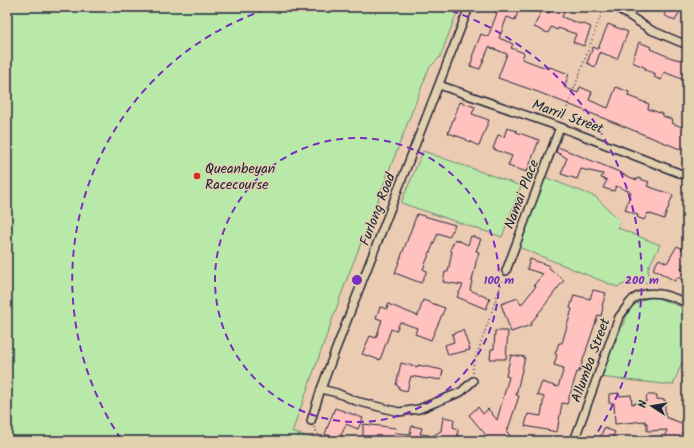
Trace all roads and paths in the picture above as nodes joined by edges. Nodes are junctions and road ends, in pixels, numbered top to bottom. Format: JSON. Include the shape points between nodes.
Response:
{"nodes":[{"id":1,"x":470,"y":7,"type":"edge"},
{"id":2,"x":604,"y":7,"type":"edge"},
{"id":3,"x":616,"y":7,"type":"edge"},
{"id":4,"x":687,"y":45,"type":"edge"},
{"id":5,"x":439,"y":85,"type":"junction"},
{"id":6,"x":560,"y":126,"type":"junction"},
{"id":7,"x":687,"y":176,"type":"edge"},
{"id":8,"x":506,"y":271,"type":"joint"},
{"id":9,"x":687,"y":303,"type":"edge"},
{"id":10,"x":473,"y":380,"type":"joint"},
{"id":11,"x":321,"y":388,"type":"junction"},
{"id":12,"x":311,"y":421,"type":"joint"},
{"id":13,"x":322,"y":441,"type":"edge"},
{"id":14,"x":574,"y":441,"type":"edge"}],
"edges":[{"from":1,"to":5,"type":"street","name":"Furlong Road"},
{"from":2,"to":6,"type":"path"},
{"from":3,"to":4,"type":"street","via":[[651,30]]},
{"from":5,"to":6,"type":"street","name":"Marril Street"},
{"from":5,"to":11,"type":"street","name":"Furlong Road"},
{"from":6,"to":7,"type":"street","name":"Marril Street"},
{"from":6,"to":8,"type":"street","name":"Namai Place"},
{"from":8,"to":10,"type":"path","via":[[474,366]]},
{"from":9,"to":14,"type":"street","name":"Allumba Street","via":[[656,293],[642,294],[632,300],[619,317]]},
{"from":10,"to":11,"type":"street","via":[[461,392],[419,409],[399,412],[356,401]]},
{"from":11,"to":12,"type":"street","name":"Furlong Road"},
{"from":12,"to":13,"type":"path"}]}
